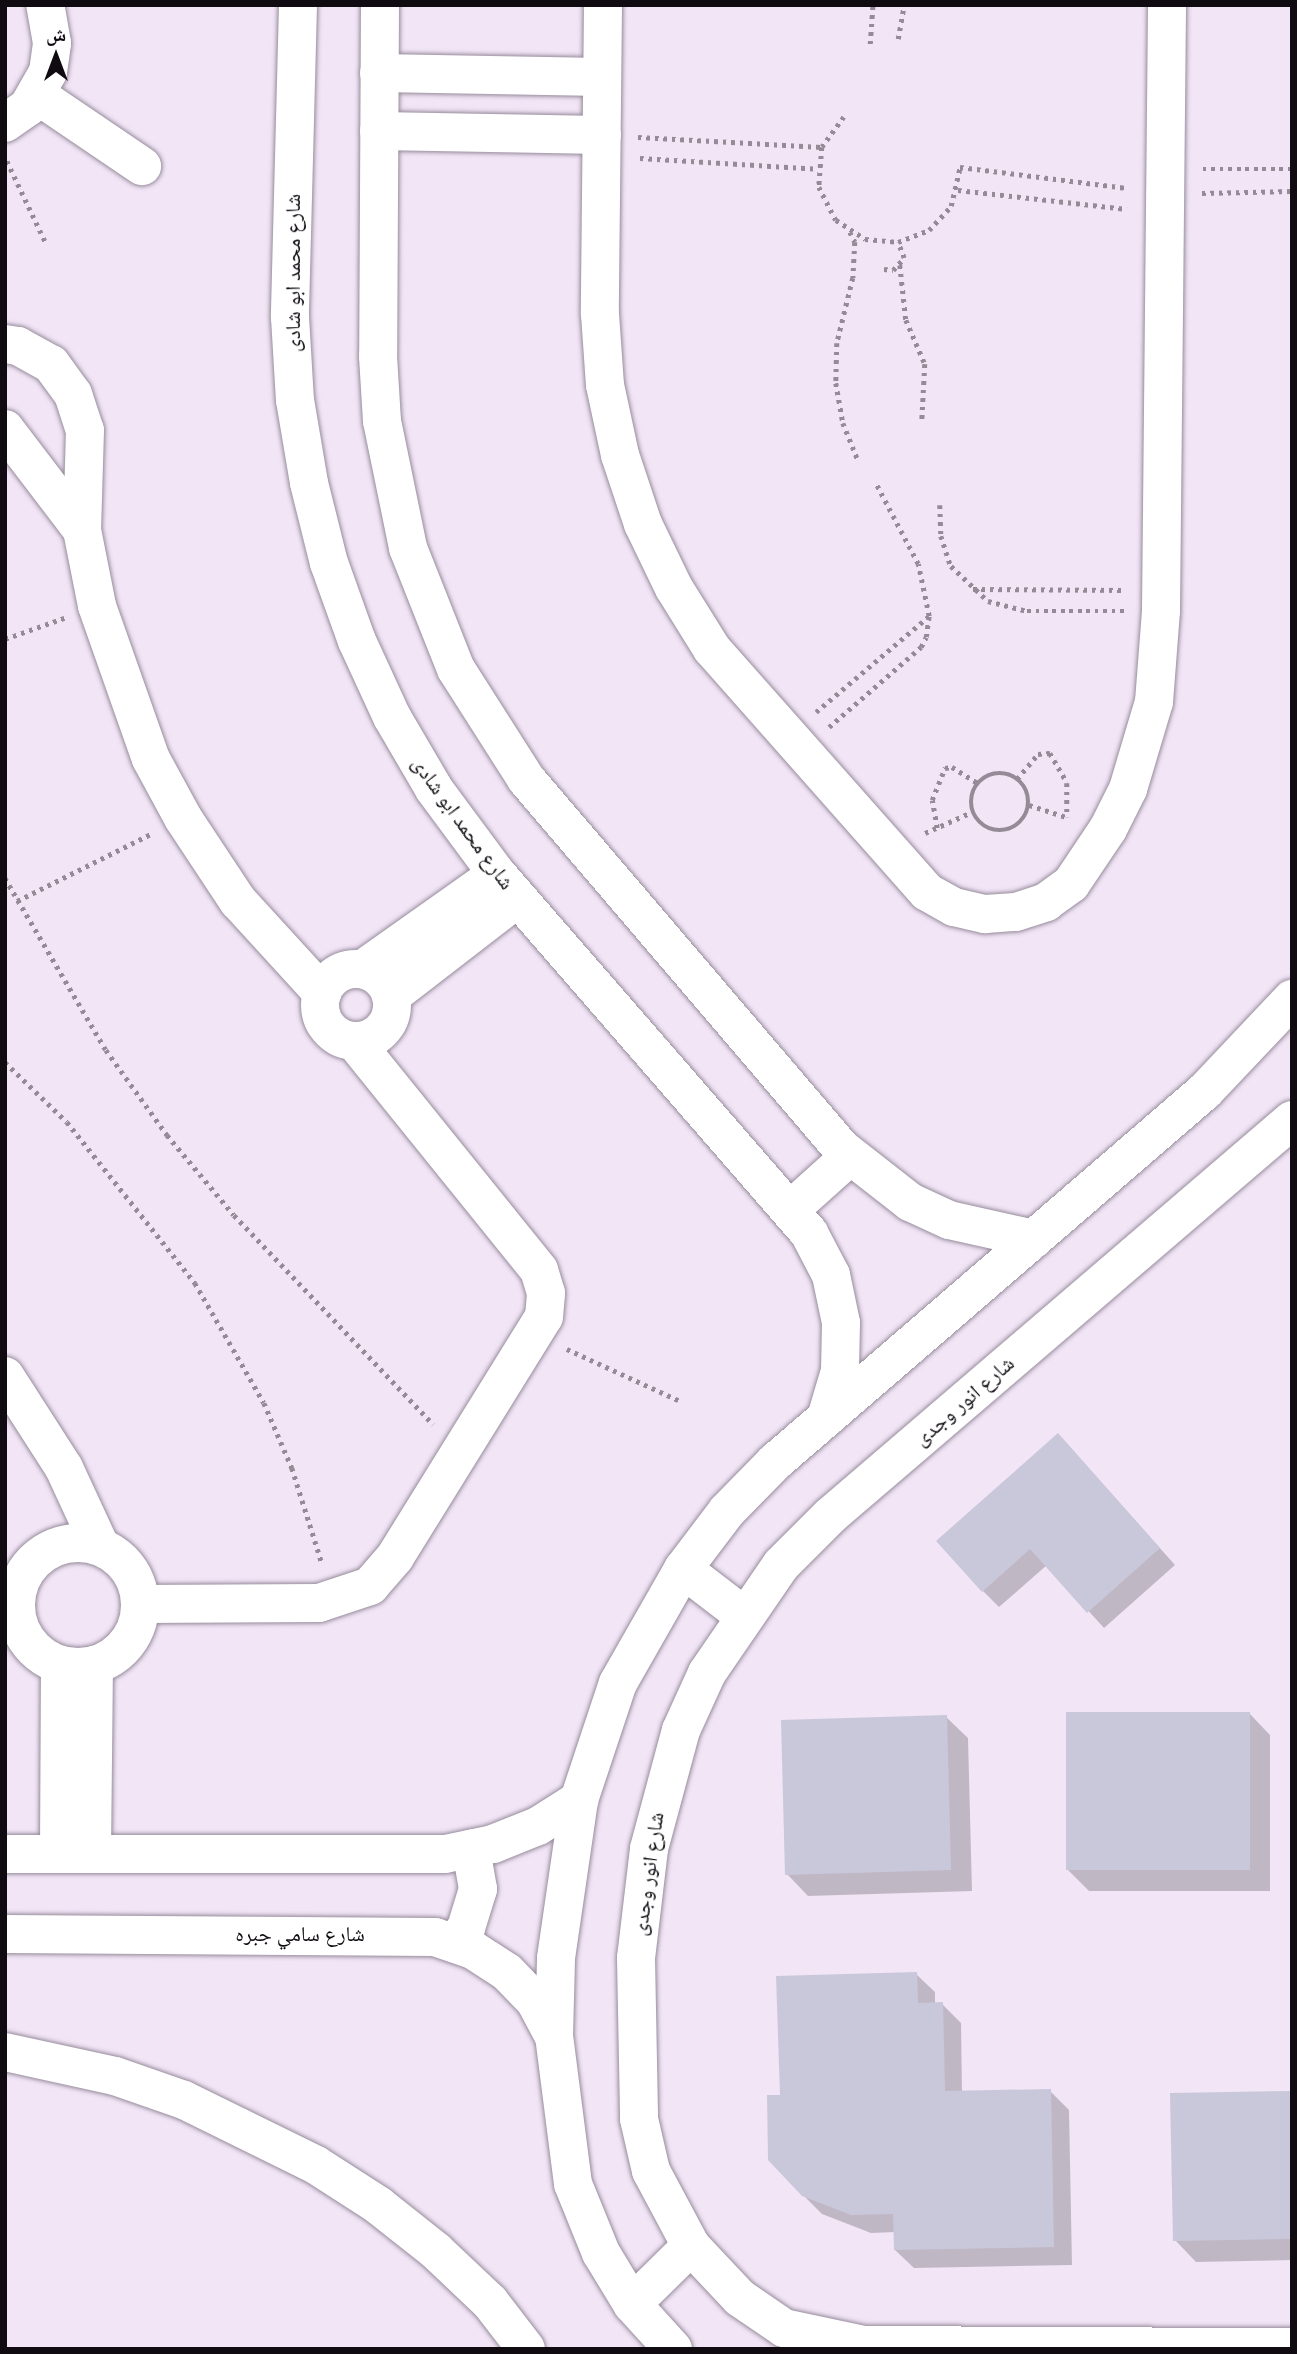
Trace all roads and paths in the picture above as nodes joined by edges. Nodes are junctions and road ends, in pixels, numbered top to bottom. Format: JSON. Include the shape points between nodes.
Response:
{"nodes":[{"id":1,"x":46,"y":5,"type":"edge"},
{"id":2,"x":298,"y":5,"type":"edge"},
{"id":3,"x":380,"y":5,"type":"edge"},
{"id":4,"x":603,"y":5,"type":"edge"},
{"id":5,"x":873,"y":5,"type":"edge"},
{"id":6,"x":904,"y":5,"type":"edge"},
{"id":7,"x":1167,"y":5,"type":"edge"},
{"id":8,"x":898,"y":39,"type":"dead end"},
{"id":9,"x":870,"y":44,"type":"dead end"},
{"id":10,"x":379,"y":73,"type":"junction"},
{"id":11,"x":602,"y":77,"type":"junction"},
{"id":12,"x":37,"y":95,"type":"junction"},
{"id":13,"x":844,"y":117,"type":"dead end"},
{"id":14,"x":5,"y":123,"type":"edge"},
{"id":15,"x":379,"y":131,"type":"junction"},
{"id":16,"x":601,"y":145,"type":"junction"},
{"id":17,"x":822,"y":147,"type":"junction"},
{"id":18,"x":5,"y":157,"type":"edge"},
{"id":19,"x":142,"y":166,"type":"dead end"},
{"id":20,"x":818,"y":169,"type":"junction"},
{"id":21,"x":1292,"y":169,"type":"edge"},
{"id":22,"x":958,"y":190,"type":"junction"},
{"id":23,"x":1292,"y":191,"type":"edge"},
{"id":24,"x":1167,"y":192,"type":"junction"},
{"id":25,"x":850,"y":231,"type":"junction"},
{"id":26,"x":45,"y":241,"type":"dead end"},
{"id":27,"x":898,"y":242,"type":"junction"},
{"id":28,"x":900,"y":265,"type":"junction"},
{"id":29,"x":884,"y":269,"type":"dead end"},
{"id":30,"x":5,"y":344,"type":"edge"},
{"id":31,"x":922,"y":422,"type":"dead end"},
{"id":32,"x":5,"y":429,"type":"edge"},
{"id":33,"x":858,"y":460,"type":"dead end"},
{"id":34,"x":876,"y":484,"type":"dead end"},
{"id":35,"x":940,"y":505,"type":"dead end"},
{"id":36,"x":82,"y":530,"type":"junction"},
{"id":37,"x":971,"y":589,"type":"junction"},
{"id":38,"x":1161,"y":601,"type":"junction"},
{"id":39,"x":97,"y":606,"type":"junction"},
{"id":40,"x":929,"y":616,"type":"junction"},
{"id":41,"x":5,"y":639,"type":"edge"},
{"id":42,"x":795,"y":743,"type":"junction"},
{"id":43,"x":1017,"y":779,"type":"junction"},
{"id":44,"x":978,"y":783,"type":"junction"},
{"id":45,"x":972,"y":812,"type":"junction"},
{"id":46,"x":1067,"y":817,"type":"dead end"},
{"id":47,"x":183,"y":818,"type":"junction"},
{"id":48,"x":937,"y":828,"type":"junction"},
{"id":49,"x":889,"y":849,"type":"junction"},
{"id":50,"x":5,"y":878,"type":"edge"},
{"id":51,"x":507,"y":886,"type":"junction"},
{"id":52,"x":17,"y":901,"type":"junction"},
{"id":53,"x":362,"y":969,"type":"junction"},
{"id":54,"x":322,"y":993,"type":"junction"},
{"id":55,"x":391,"y":996,"type":"junction"},
{"id":56,"x":1292,"y":999,"type":"edge"},
{"id":57,"x":354,"y":1041,"type":"junction"},
{"id":58,"x":5,"y":1062,"type":"edge"},
{"id":59,"x":1292,"y":1120,"type":"edge"},
{"id":60,"x":850,"y":1156,"type":"junction"},
{"id":61,"x":790,"y":1210,"type":"junction"},
{"id":62,"x":1034,"y":1239,"type":"junction"},
{"id":63,"x":534,"y":1334,"type":"junction"},
{"id":64,"x":5,"y":1376,"type":"edge"},
{"id":65,"x":682,"y":1402,"type":"dead end"},
{"id":66,"x":826,"y":1418,"type":"junction"},
{"id":67,"x":460,"y":1453,"type":"junction"},
{"id":68,"x":100,"y":1546,"type":"junction"},
{"id":69,"x":682,"y":1569,"type":"junction"},
{"id":70,"x":332,"y":1601,"type":"junction"},
{"id":71,"x":141,"y":1604,"type":"junction"},
{"id":72,"x":10,"y":1609,"type":"edge"},
{"id":73,"x":743,"y":1615,"type":"junction"},
{"id":74,"x":77,"y":1665,"type":"junction"},
{"id":75,"x":579,"y":1800,"type":"junction"},
{"id":76,"x":471,"y":1849,"type":"junction"},
{"id":77,"x":5,"y":1854,"type":"edge"},
{"id":78,"x":75,"y":1854,"type":"junction"},
{"id":79,"x":5,"y":1934,"type":"edge"},
{"id":80,"x":454,"y":1943,"type":"junction"},
{"id":81,"x":554,"y":2036,"type":"junction"},
{"id":82,"x":5,"y":2052,"type":"edge"},
{"id":83,"x":691,"y":2246,"type":"junction"},
{"id":84,"x":632,"y":2304,"type":"junction"},
{"id":85,"x":1292,"y":2347,"type":"edge"},
{"id":86,"x":526,"y":2349,"type":"edge"},
{"id":87,"x":673,"y":2349,"type":"edge"}],
"edges":[{"from":1,"to":12,"type":"street","via":[[52,43],[48,72]]},
{"from":2,"to":51,"type":"street","name":"شارع محمد ابو شادى","via":[[290,317],[295,400],[309,483],[334,576],[392,717],[434,789]]},
{"from":3,"to":10,"type":"street"},
{"from":4,"to":11,"type":"street"},
{"from":5,"to":9,"type":"path"},
{"from":6,"to":8,"type":"path"},
{"from":7,"to":24,"type":"street"},
{"from":10,"to":11,"type":"street"},
{"from":10,"to":15,"type":"street"},
{"from":11,"to":16,"type":"street"},
{"from":12,"to":14,"type":"street"},
{"from":12,"to":19,"type":"street"},
{"from":13,"to":17,"type":"path"},
{"from":15,"to":16,"type":"street"},
{"from":15,"to":60,"type":"street","via":[[382,421],[408,548],[456,669],[526,779]]},
{"from":16,"to":17,"type":"path"},
{"from":16,"to":20,"type":"path"},
{"from":16,"to":42,"type":"street","via":[[600,314],[606,385],[620,456],[643,524],[674,588],[712,649]]},
{"from":17,"to":20,"type":"path"},
{"from":18,"to":26,"type":"path"},
{"from":20,"to":25,"type":"path","via":[[825,205]]},
{"from":21,"to":24,"type":"path"},
{"from":22,"to":24,"type":"path"},
{"from":22,"to":24,"type":"path","via":[[960,167]]},
{"from":22,"to":27,"type":"path","via":[[942,220],[914,238]]},
{"from":23,"to":24,"type":"path"},
{"from":24,"to":38,"type":"street"},
{"from":25,"to":27,"type":"path","via":[[873,241]]},
{"from":25,"to":33,"type":"path","via":[[855,242],[853,278],[837,343],[835,383],[842,423]]},
{"from":27,"to":28,"type":"path","via":[[904,258]]},
{"from":28,"to":29,"type":"path"},
{"from":28,"to":31,"type":"path","via":[[906,320],[925,364]]},
{"from":30,"to":36,"type":"street","via":[[51,364],[73,394],[85,430]]},
{"from":32,"to":36,"type":"street"},
{"from":34,"to":40,"type":"path","via":[[919,564]]},
{"from":35,"to":37,"type":"path","via":[[941,536],[951,566]]},
{"from":36,"to":39,"type":"street"},
{"from":37,"to":38,"type":"path"},
{"from":37,"to":38,"type":"path","via":[[988,601],[1027,611]]},
{"from":38,"to":49,"type":"street","via":[[1154,702],[1144,746],[1108,830],[1071,884],[1046,902],[1016,912],[985,914],[954,907],[927,892]]},
{"from":39,"to":41,"type":"path"},
{"from":39,"to":47,"type":"street","via":[[146,747]]},
{"from":40,"to":42,"type":"path"},
{"from":40,"to":42,"type":"path","via":[[921,647]]},
{"from":42,"to":49,"type":"street"},
{"from":43,"to":44,"type":"path","via":[[1001,773]]},
{"from":43,"to":45,"type":"path","via":[[1025,786],[1030,805],[1019,825],[1009,831],[986,829]]},
{"from":43,"to":46,"type":"path","via":[[1038,754],[1050,753],[1067,783]]},
{"from":44,"to":45,"type":"path","via":[[972,792]]},
{"from":44,"to":48,"type":"path","via":[[952,767],[945,768],[933,800]]},
{"from":45,"to":48,"type":"path"},
{"from":47,"to":52,"type":"path"},
{"from":47,"to":54,"type":"street","via":[[237,901]]},
{"from":48,"to":49,"type":"path"},
{"from":50,"to":52,"type":"path"},
{"from":51,"to":53,"type":"street"},
{"from":51,"to":55,"type":"street"},
{"from":51,"to":61,"type":"street","name":"شارع محمد ابو شادى"},
{"from":52,"to":67,"type":"path","via":[[106,1050],[167,1135],[234,1214]]},
{"from":53,"to":54,"type":"street","via":[[338,974]]},
{"from":53,"to":55,"type":"street","via":[[381,979]]},
{"from":54,"to":57,"type":"street","via":[[326,1024]]},
{"from":55,"to":57,"type":"street","via":[[384,1028]]},
{"from":56,"to":62,"type":"street","via":[[1205,1091]]},
{"from":57,"to":63,"type":"street","via":[[539,1270],[546,1293],[544,1317]]},
{"from":58,"to":70,"type":"path","via":[[67,1122],[110,1174],[195,1283],[224,1330],[264,1403],[292,1468]]},
{"from":59,"to":73,"type":"street","name":"شارع انور وجدى","via":[[830,1516],[781,1565]]},
{"from":60,"to":61,"type":"street"},
{"from":60,"to":62,"type":"street","via":[[910,1202],[949,1220]]},
{"from":61,"to":66,"type":"street","name":"شارع محمد ابو شادى","via":[[809,1233],[831,1275],[841,1323],[840,1371]]},
{"from":62,"to":66,"type":"street"},
{"from":63,"to":65,"type":"path"},
{"from":63,"to":67,"type":"street"},
{"from":64,"to":68,"type":"street","via":[[64,1468]]},
{"from":66,"to":69,"type":"street","via":[[727,1511]]},
{"from":67,"to":70,"type":"street","via":[[384,1573],[370,1586]]},
{"from":68,"to":71,"type":"street","via":[[128,1570]]},
{"from":68,"to":72,"type":"street","via":[[76,1543],[52,1548],[32,1563]]},
{"from":69,"to":73,"type":"street"},
{"from":69,"to":75,"type":"street","via":[[618,1683]]},
{"from":70,"to":71,"type":"street"},
{"from":71,"to":74,"type":"street","via":[[138,1625],[128,1642]]},
{"from":72,"to":74,"type":"street","via":[[38,1653]]},
{"from":73,"to":83,"type":"street","name":"شارع انور وجدى","via":[[707,1673],[662,1788],[649,1849],[636,1958],[639,2119],[651,2171]]},
{"from":74,"to":78,"type":"street"},
{"from":75,"to":76,"type":"street","via":[[538,1826]]},
{"from":75,"to":81,"type":"street","via":[[556,1958]]},
{"from":76,"to":78,"type":"street","via":[[396,1855]]},
{"from":76,"to":80,"type":"street","via":[[477,1868],[477,1899],[467,1928]]},
{"from":77,"to":78,"type":"street"},
{"from":79,"to":80,"type":"street","name":"شارع سامي جبره","via":[[395,1934]]},
{"from":80,"to":81,"type":"street","name":"شارع سامي جبره","via":[[507,1972],[535,2001]]},
{"from":81,"to":84,"type":"street","via":[[573,2183],[601,2253]]},
{"from":82,"to":86,"type":"street","via":[[115,2076],[184,2100],[316,2165],[378,2205],[436,2251],[490,2302]]},
{"from":83,"to":84,"type":"street"},
{"from":83,"to":85,"type":"street","name":"شارع انور وجدى","via":[[740,2298],[784,2328],[823,2339],[864,2344]]},
{"from":84,"to":87,"type":"street"}]}
